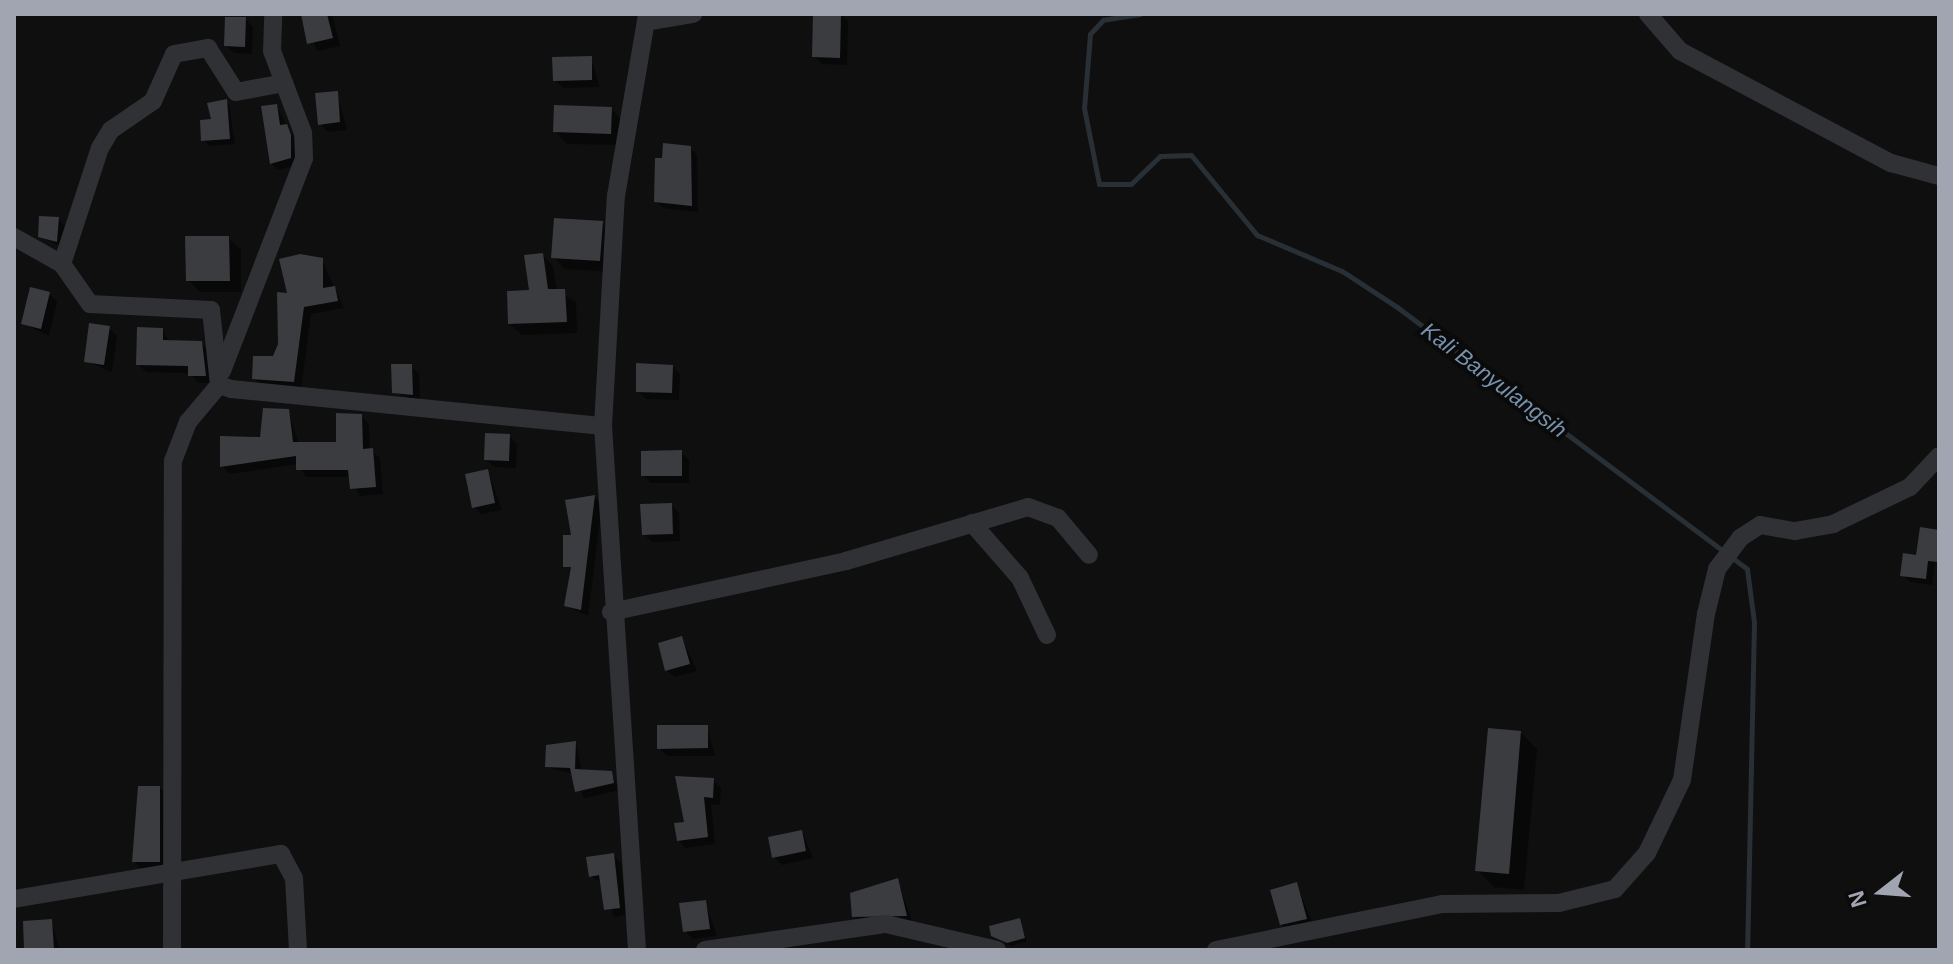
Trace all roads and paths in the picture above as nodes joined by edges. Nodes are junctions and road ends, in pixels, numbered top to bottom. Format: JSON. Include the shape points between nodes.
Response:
{"nodes":[{"id":1,"x":273,"y":14,"type":"edge"},
{"id":2,"x":693,"y":14,"type":"edge"},
{"id":3,"x":1648,"y":14,"type":"edge"},
{"id":4,"x":647,"y":18,"type":"edge"},
{"id":5,"x":284,"y":83,"type":"junction"},
{"id":6,"x":1939,"y":176,"type":"edge"},
{"id":7,"x":14,"y":237,"type":"edge"},
{"id":8,"x":62,"y":264,"type":"junction"},
{"id":9,"x":220,"y":379,"type":"junction"},
{"id":10,"x":603,"y":426,"type":"junction"},
{"id":11,"x":1939,"y":456,"type":"edge"},
{"id":12,"x":972,"y":523,"type":"junction"},
{"id":13,"x":1089,"y":555,"type":"dead end"},
{"id":14,"x":611,"y":612,"type":"junction"},
{"id":15,"x":1047,"y":635,"type":"dead end"},
{"id":16,"x":170,"y":874,"type":"junction"},
{"id":17,"x":14,"y":899,"type":"edge"},
{"id":18,"x":172,"y":950,"type":"edge"},
{"id":19,"x":298,"y":950,"type":"edge"},
{"id":20,"x":637,"y":950,"type":"edge"},
{"id":21,"x":705,"y":950,"type":"edge"},
{"id":22,"x":997,"y":950,"type":"edge"},
{"id":23,"x":1216,"y":950,"type":"edge"}],
"edges":[{"from":1,"to":5,"type":"street","via":[[272,51]]},
{"from":2,"to":4,"type":"street"},
{"from":3,"to":6,"type":"street","via":[[1693,59],[1891,163]]},
{"from":4,"to":10,"type":"street","via":[[616,196]]},
{"from":5,"to":8,"type":"street","via":[[236,92],[208,48],[174,54],[153,101],[111,130],[100,148]]},
{"from":5,"to":9,"type":"street","via":[[303,133],[304,158]]},
{"from":7,"to":8,"type":"street"},
{"from":8,"to":9,"type":"street","via":[[90,304],[211,310]]},
{"from":9,"to":10,"type":"street"},
{"from":9,"to":16,"type":"street","via":[[188,422],[173,461]]},
{"from":10,"to":14,"type":"street"},
{"from":11,"to":23,"type":"street","via":[[1910,487],[1854,516],[1818,529],[1760,525],[1740,538],[1717,569],[1682,780],[1647,853],[1615,889],[1559,903],[1442,904]]},
{"from":12,"to":13,"type":"street","via":[[1044,507]]},
{"from":12,"to":14,"type":"street","via":[[846,561]]},
{"from":12,"to":15,"type":"street","via":[[1020,578]]},
{"from":14,"to":20,"type":"street"},
{"from":16,"to":17,"type":"street"},
{"from":16,"to":18,"type":"street"},
{"from":16,"to":19,"type":"street","via":[[281,854],[294,878]]},
{"from":21,"to":22,"type":"street","via":[[886,924]]}]}
